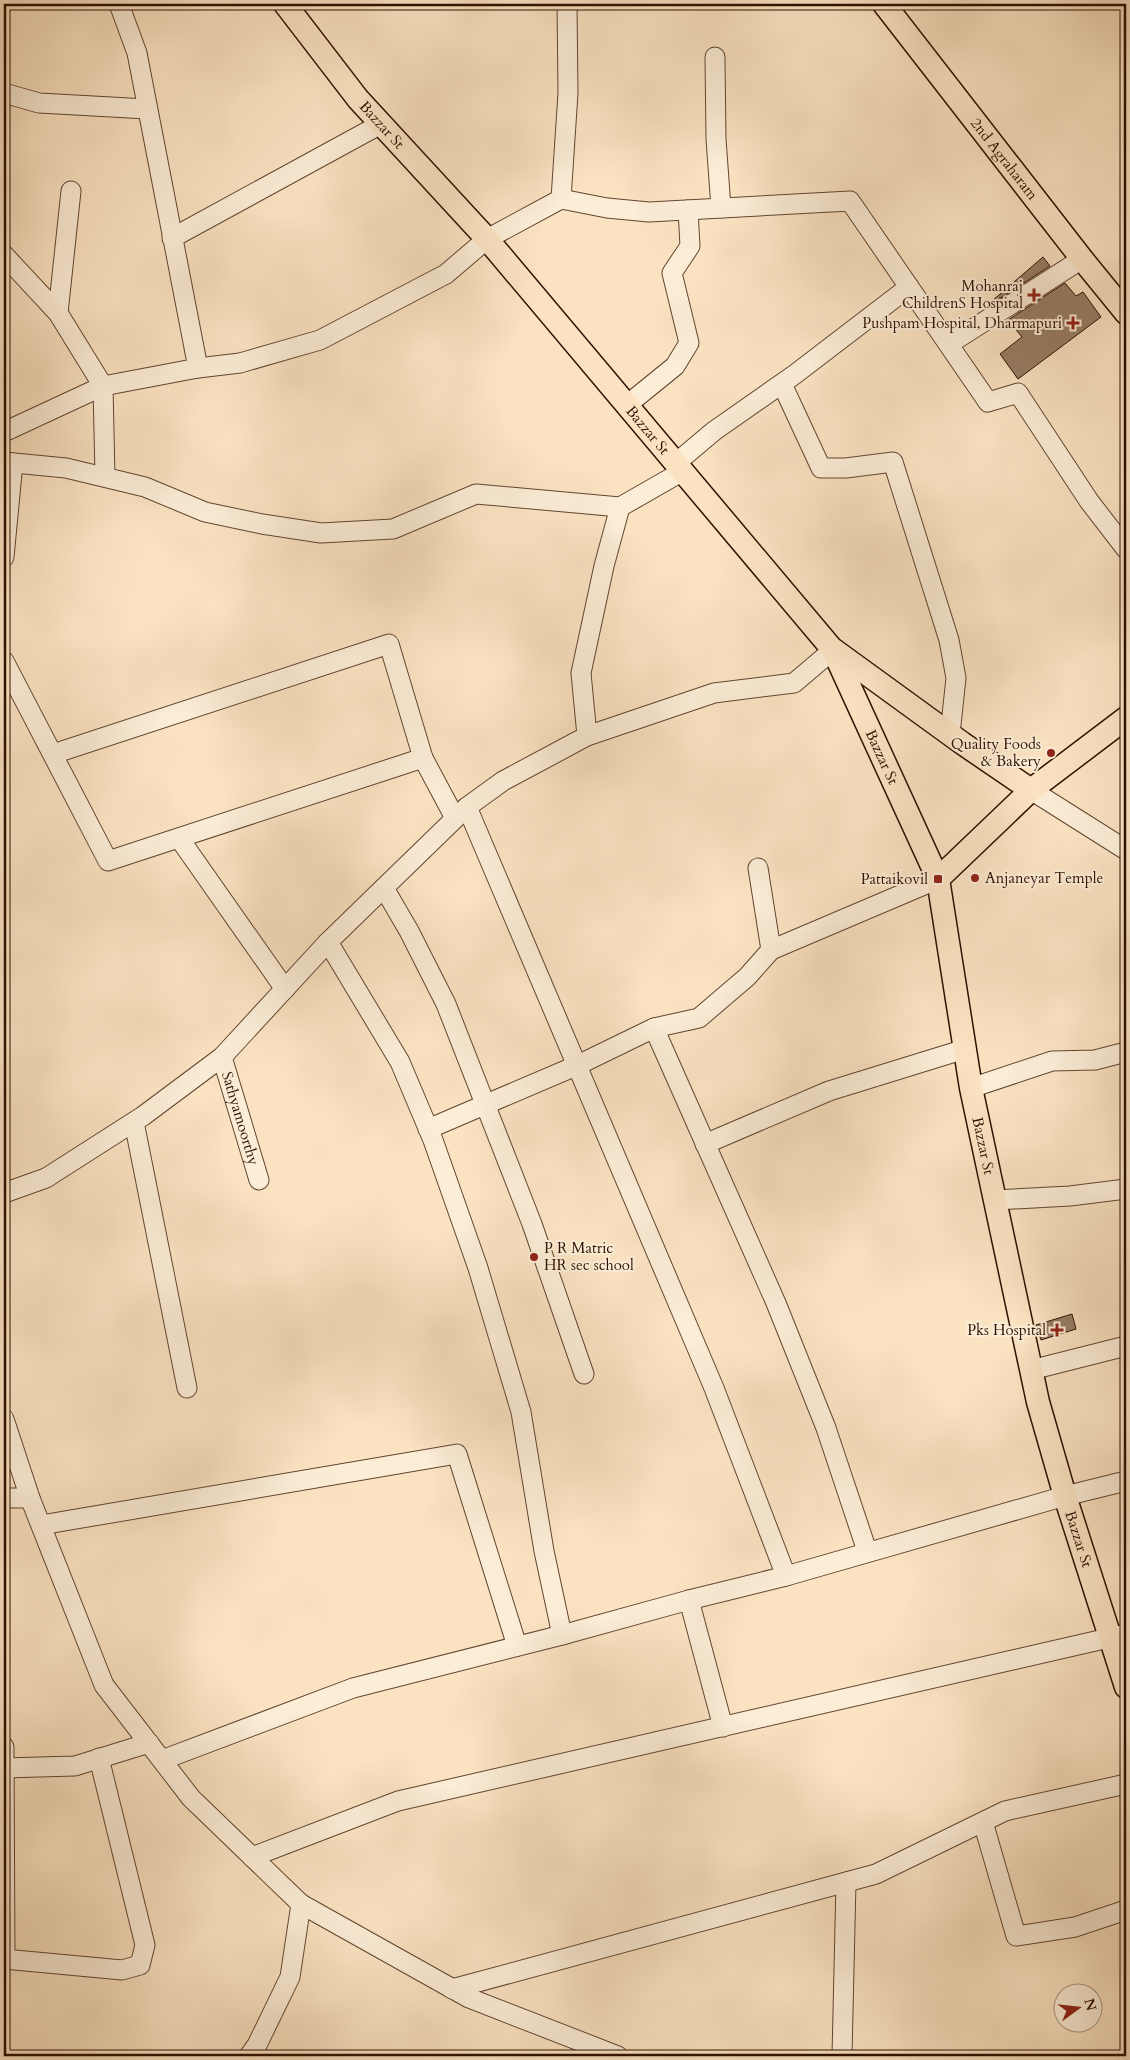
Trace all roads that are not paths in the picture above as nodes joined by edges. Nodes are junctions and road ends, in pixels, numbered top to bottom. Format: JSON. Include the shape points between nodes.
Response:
{"nodes":[{"id":1,"x":118,"y":4,"type":"edge"},
{"id":2,"x":285,"y":4,"type":"edge"},
{"id":3,"x":567,"y":4,"type":"edge"},
{"id":4,"x":884,"y":4,"type":"edge"},
{"id":5,"x":715,"y":57,"type":"dead end"},
{"id":6,"x":4,"y":93,"type":"edge"},
{"id":7,"x":147,"y":109,"type":"junction"},
{"id":8,"x":381,"y":124,"type":"junction"},
{"id":9,"x":71,"y":191,"type":"dead end"},
{"id":10,"x":561,"y":199,"type":"junction"},
{"id":11,"x":721,"y":208,"type":"junction"},
{"id":12,"x":688,"y":210,"type":"junction"},
{"id":13,"x":172,"y":238,"type":"junction"},
{"id":14,"x":487,"y":240,"type":"junction"},
{"id":15,"x":4,"y":256,"type":"edge"},
{"id":16,"x":1082,"y":259,"type":"junction"},
{"id":17,"x":910,"y":287,"type":"junction"},
{"id":18,"x":58,"y":313,"type":"junction"},
{"id":19,"x":1126,"y":313,"type":"edge"},
{"id":20,"x":949,"y":344,"type":"junction"},
{"id":21,"x":198,"y":368,"type":"junction"},
{"id":22,"x":782,"y":384,"type":"junction"},
{"id":23,"x":103,"y":386,"type":"junction"},
{"id":24,"x":627,"y":405,"type":"junction"},
{"id":25,"x":4,"y":432,"type":"edge"},
{"id":26,"x":8,"y":463,"type":"edge"},
{"id":27,"x":680,"y":467,"type":"junction"},
{"id":28,"x":105,"y":477,"type":"junction"},
{"id":29,"x":620,"y":507,"type":"junction"},
{"id":30,"x":1126,"y":549,"type":"edge"},
{"id":31,"x":4,"y":557,"type":"edge"},
{"id":32,"x":833,"y":650,"type":"junction"},
{"id":33,"x":4,"y":661,"type":"edge"},
{"id":34,"x":1126,"y":718,"type":"edge"},
{"id":35,"x":950,"y":734,"type":"junction"},
{"id":36,"x":587,"y":736,"type":"junction"},
{"id":37,"x":53,"y":754,"type":"junction"},
{"id":38,"x":423,"y":758,"type":"junction"},
{"id":39,"x":1031,"y":790,"type":"junction"},
{"id":40,"x":461,"y":812,"type":"junction"},
{"id":41,"x":179,"y":838,"type":"junction"},
{"id":42,"x":1126,"y":850,"type":"edge"},
{"id":43,"x":758,"y":868,"type":"dead end"},
{"id":44,"x":938,"y":879,"type":"junction"},
{"id":45,"x":384,"y":888,"type":"junction"},
{"id":46,"x":328,"y":942,"type":"junction"},
{"id":47,"x":771,"y":950,"type":"junction"},
{"id":48,"x":285,"y":989,"type":"junction"},
{"id":49,"x":654,"y":1028,"type":"junction"},
{"id":50,"x":965,"y":1049,"type":"junction"},
{"id":51,"x":1126,"y":1052,"type":"edge"},
{"id":52,"x":222,"y":1057,"type":"junction"},
{"id":53,"x":578,"y":1065,"type":"junction"},
{"id":54,"x":971,"y":1088,"type":"junction"},
{"id":55,"x":486,"y":1105,"type":"junction"},
{"id":56,"x":134,"y":1122,"type":"junction"},
{"id":57,"x":428,"y":1129,"type":"junction"},
{"id":58,"x":705,"y":1144,"type":"junction"},
{"id":59,"x":260,"y":1180,"type":"dead end"},
{"id":60,"x":1126,"y":1189,"type":"edge"},
{"id":61,"x":4,"y":1194,"type":"edge"},
{"id":62,"x":995,"y":1200,"type":"junction"},
{"id":63,"x":1126,"y":1346,"type":"edge"},
{"id":64,"x":1031,"y":1370,"type":"junction"},
{"id":65,"x":584,"y":1374,"type":"dead end"},
{"id":66,"x":187,"y":1388,"type":"dead end"},
{"id":67,"x":4,"y":1419,"type":"edge"},
{"id":68,"x":1126,"y":1481,"type":"edge"},
{"id":69,"x":1065,"y":1496,"type":"junction"},
{"id":70,"x":4,"y":1498,"type":"edge"},
{"id":71,"x":30,"y":1498,"type":"junction"},
{"id":72,"x":41,"y":1525,"type":"junction"},
{"id":73,"x":867,"y":1551,"type":"junction"},
{"id":74,"x":786,"y":1576,"type":"junction"},
{"id":75,"x":689,"y":1600,"type":"junction"},
{"id":76,"x":562,"y":1635,"type":"junction"},
{"id":77,"x":1118,"y":1636,"type":"edge"},
{"id":78,"x":517,"y":1646,"type":"junction"},
{"id":79,"x":1126,"y":1687,"type":"edge"},
{"id":80,"x":723,"y":1727,"type":"junction"},
{"id":81,"x":149,"y":1743,"type":"junction"},
{"id":82,"x":4,"y":1747,"type":"edge"},
{"id":83,"x":100,"y":1758,"type":"junction"},
{"id":84,"x":162,"y":1760,"type":"junction"},
{"id":85,"x":4,"y":1768,"type":"edge"},
{"id":86,"x":1126,"y":1784,"type":"edge"},
{"id":87,"x":983,"y":1822,"type":"junction"},
{"id":88,"x":252,"y":1857,"type":"junction"},
{"id":89,"x":846,"y":1882,"type":"junction"},
{"id":90,"x":301,"y":1904,"type":"junction"},
{"id":91,"x":1126,"y":1910,"type":"edge"},
{"id":92,"x":4,"y":1959,"type":"edge"},
{"id":93,"x":452,"y":1988,"type":"junction"},
{"id":94,"x":248,"y":2056,"type":"edge"},
{"id":95,"x":616,"y":2056,"type":"edge"},
{"id":96,"x":842,"y":2056,"type":"edge"}],
"edges":[{"from":1,"to":7,"type":"street","via":[[137,53]]},
{"from":2,"to":8,"type":"main road","name":"Bazzar St","via":[[358,100]]},
{"from":3,"to":10,"type":"street","via":[[568,93]]},
{"from":4,"to":16,"type":"main road","name":"2nd Agraharam"},
{"from":5,"to":11,"type":"street"},
{"from":6,"to":7,"type":"street","via":[[39,103]]},
{"from":7,"to":13,"type":"street"},
{"from":8,"to":13,"type":"street"},
{"from":8,"to":14,"type":"main road","name":"Bazzar St"},
{"from":9,"to":18,"type":"street"},
{"from":10,"to":12,"type":"street","via":[[649,212]]},
{"from":10,"to":14,"type":"street"},
{"from":11,"to":12,"type":"street"},
{"from":11,"to":17,"type":"street","via":[[850,201]]},
{"from":12,"to":24,"type":"street","via":[[690,246],[672,273],[689,343],[675,366]]},
{"from":13,"to":21,"type":"street"},
{"from":14,"to":21,"type":"street","via":[[446,274],[320,340],[240,363]]},
{"from":14,"to":24,"type":"main road","name":"Bazzar St"},
{"from":15,"to":18,"type":"street"},
{"from":16,"to":19,"type":"main road","name":"2nd Agraharam"},
{"from":16,"to":20,"type":"street"},
{"from":17,"to":20,"type":"street"},
{"from":17,"to":22,"type":"street"},
{"from":18,"to":23,"type":"street"},
{"from":20,"to":30,"type":"street","via":[[988,402],[1018,393]]},
{"from":21,"to":23,"type":"street"},
{"from":22,"to":27,"type":"street","via":[[714,431]]},
{"from":22,"to":35,"type":"street","via":[[821,468],[893,462],[950,640],[956,678]]},
{"from":23,"to":25,"type":"street"},
{"from":23,"to":28,"type":"street"},
{"from":24,"to":27,"type":"main road","name":"Bazzar St"},
{"from":26,"to":28,"type":"street","via":[[66,468]]},
{"from":26,"to":31,"type":"street"},
{"from":27,"to":29,"type":"street"},
{"from":27,"to":32,"type":"main road","name":"Bazzar St"},
{"from":28,"to":29,"type":"street","via":[[145,487],[205,512],[321,532],[393,529],[476,494]]},
{"from":29,"to":36,"type":"street","via":[[581,673]]},
{"from":32,"to":35,"type":"main road"},
{"from":32,"to":36,"type":"street","via":[[794,683],[714,694]]},
{"from":32,"to":44,"type":"main road","name":"Bazzar St"},
{"from":33,"to":37,"type":"street"},
{"from":34,"to":39,"type":"main road"},
{"from":35,"to":39,"type":"main road"},
{"from":36,"to":40,"type":"street","via":[[503,781]]},
{"from":37,"to":38,"type":"street","via":[[390,644]]},
{"from":37,"to":41,"type":"street","via":[[108,861]]},
{"from":38,"to":40,"type":"street"},
{"from":38,"to":41,"type":"street"},
{"from":39,"to":42,"type":"street"},
{"from":39,"to":44,"type":"main road"},
{"from":40,"to":45,"type":"street"},
{"from":40,"to":53,"type":"street"},
{"from":41,"to":48,"type":"street"},
{"from":43,"to":47,"type":"street"},
{"from":44,"to":47,"type":"street"},
{"from":44,"to":50,"type":"main road","name":"Bazzar St"},
{"from":45,"to":46,"type":"street"},
{"from":45,"to":55,"type":"street","via":[[446,1004]]},
{"from":46,"to":48,"type":"street"},
{"from":46,"to":57,"type":"street","via":[[400,1062]]},
{"from":47,"to":49,"type":"street","via":[[747,977],[699,1018]]},
{"from":48,"to":52,"type":"street"},
{"from":49,"to":53,"type":"street"},
{"from":49,"to":58,"type":"street"},
{"from":50,"to":54,"type":"main road","name":"Bazzar St"},
{"from":50,"to":58,"type":"street","via":[[829,1091]]},
{"from":51,"to":54,"type":"street","via":[[1095,1060],[1052,1061]]},
{"from":52,"to":56,"type":"street"},
{"from":52,"to":59,"type":"street","name":"Sathyamoorthy"},
{"from":53,"to":55,"type":"street"},
{"from":53,"to":74,"type":"street","via":[[714,1388]]},
{"from":54,"to":62,"type":"main road","name":"Bazzar St"},
{"from":55,"to":57,"type":"street"},
{"from":55,"to":65,"type":"street"},
{"from":56,"to":61,"type":"street","via":[[46,1178]]},
{"from":56,"to":66,"type":"street"},
{"from":57,"to":76,"type":"street","via":[[478,1268],[521,1412],[544,1551]]},
{"from":58,"to":73,"type":"street","via":[[776,1303],[819,1410]]},
{"from":60,"to":62,"type":"street"},
{"from":62,"to":64,"type":"main road","name":"Bazzar St"},
{"from":63,"to":64,"type":"street"},
{"from":64,"to":69,"type":"main road","name":"Bazzar St"},
{"from":67,"to":71,"type":"street"},
{"from":68,"to":69,"type":"street"},
{"from":69,"to":73,"type":"street"},
{"from":69,"to":77,"type":"main road","name":"Bazzar St"},
{"from":70,"to":71,"type":"street"},
{"from":71,"to":72,"type":"street"},
{"from":72,"to":78,"type":"street","via":[[457,1454]]},
{"from":72,"to":81,"type":"street","via":[[104,1685]]},
{"from":73,"to":74,"type":"street"},
{"from":74,"to":75,"type":"street"},
{"from":75,"to":76,"type":"street"},
{"from":75,"to":80,"type":"street"},
{"from":76,"to":78,"type":"street"},
{"from":77,"to":79,"type":"main road","name":"Bazzar St"},
{"from":77,"to":80,"type":"street"},
{"from":78,"to":84,"type":"street","via":[[353,1688]]},
{"from":80,"to":88,"type":"street","via":[[398,1801]]},
{"from":81,"to":83,"type":"street"},
{"from":81,"to":84,"type":"street"},
{"from":82,"to":85,"type":"street"},
{"from":83,"to":85,"type":"street","via":[[75,1766]]},
{"from":83,"to":92,"type":"street","via":[[144,1945],[140,1965],[122,1970]]},
{"from":84,"to":88,"type":"street","via":[[191,1798]]},
{"from":85,"to":92,"type":"street"},
{"from":86,"to":87,"type":"street","via":[[1005,1811]]},
{"from":87,"to":89,"type":"street","via":[[876,1874]]},
{"from":87,"to":91,"type":"street","via":[[1016,1936],[1075,1927]]},
{"from":88,"to":90,"type":"street"},
{"from":89,"to":93,"type":"street"},
{"from":89,"to":96,"type":"street"},
{"from":90,"to":93,"type":"street"},
{"from":90,"to":94,"type":"street","via":[[290,1977],[257,2045]]},
{"from":93,"to":95,"type":"street","via":[[469,1998]]}]}
